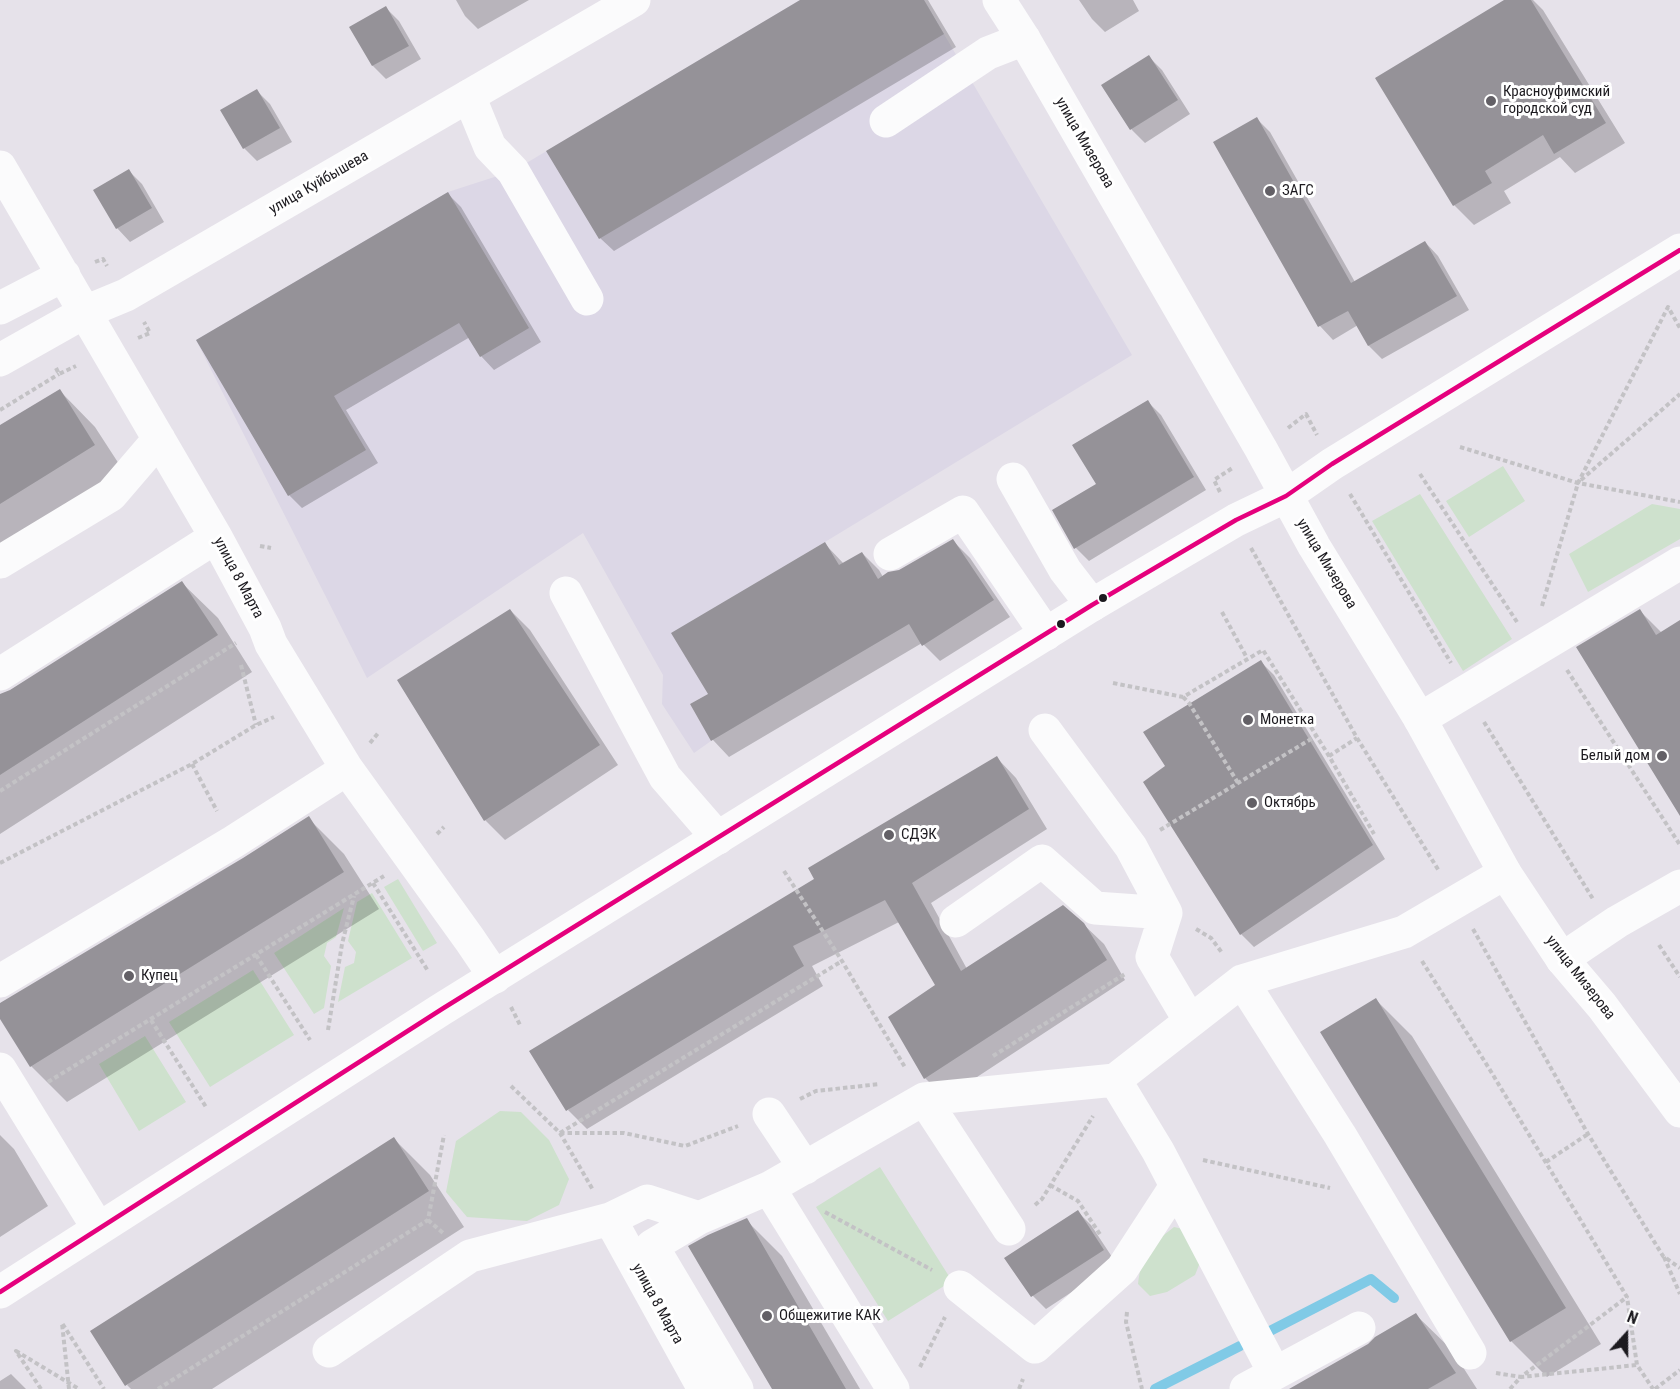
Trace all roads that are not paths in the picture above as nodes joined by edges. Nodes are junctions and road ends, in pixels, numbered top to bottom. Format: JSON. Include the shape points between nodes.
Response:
{"nodes":[{"id":1,"x":634,"y":0,"type":"edge"},
{"id":2,"x":999,"y":0,"type":"edge"},
{"id":3,"x":1024,"y":39,"type":"junction"},
{"id":4,"x":469,"y":96,"type":"junction"},
{"id":5,"x":886,"y":121,"type":"dead end"},
{"id":6,"x":0,"y":167,"type":"edge"},
{"id":7,"x":1680,"y":250,"type":"edge"},
{"id":8,"x":64,"y":275,"type":"junction"},
{"id":9,"x":587,"y":299,"type":"dead end"},
{"id":10,"x":0,"y":308,"type":"edge"},
{"id":11,"x":85,"y":312,"type":"junction"},
{"id":12,"x":0,"y":360,"type":"edge"},
{"id":13,"x":159,"y":439,"type":"junction"},
{"id":14,"x":1013,"y":478,"type":"dead end"},
{"id":15,"x":1286,"y":496,"type":"junction"},
{"id":16,"x":216,"y":537,"type":"junction"},
{"id":17,"x":890,"y":554,"type":"dead end"},
{"id":18,"x":0,"y":562,"type":"edge"},
{"id":19,"x":1680,"y":563,"type":"edge"},
{"id":20,"x":566,"y":593,"type":"dead end"},
{"id":21,"x":1092,"y":605,"type":"junction"},
{"id":22,"x":1046,"y":634,"type":"junction"},
{"id":23,"x":0,"y":674,"type":"edge"},
{"id":24,"x":1420,"y":719,"type":"junction"},
{"id":25,"x":1046,"y":730,"type":"dead end"},
{"id":26,"x":347,"y":769,"type":"junction"},
{"id":27,"x":718,"y":838,"type":"junction"},
{"id":28,"x":1505,"y":873,"type":"junction"},
{"id":29,"x":1680,"y":886,"type":"edge"},
{"id":30,"x":1166,"y":913,"type":"junction"},
{"id":31,"x":956,"y":921,"type":"dead end"},
{"id":32,"x":1562,"y":959,"type":"junction"},
{"id":33,"x":495,"y":977,"type":"junction"},
{"id":34,"x":0,"y":981,"type":"edge"},
{"id":35,"x":1242,"y":981,"type":"junction"},
{"id":36,"x":1190,"y":1021,"type":"junction"},
{"id":37,"x":1115,"y":1080,"type":"junction"},
{"id":38,"x":6,"y":1081,"type":"edge"},
{"id":39,"x":924,"y":1099,"type":"junction"},
{"id":40,"x":1680,"y":1111,"type":"edge"},
{"id":41,"x":769,"y":1114,"type":"dead end"},
{"id":42,"x":804,"y":1168,"type":"junction"},
{"id":43,"x":1176,"y":1186,"type":"junction"},
{"id":44,"x":769,"y":1188,"type":"junction"},
{"id":45,"x":699,"y":1218,"type":"junction"},
{"id":46,"x":610,"y":1219,"type":"junction"},
{"id":47,"x":98,"y":1228,"type":"junction"},
{"id":48,"x":1009,"y":1229,"type":"dead end"},
{"id":49,"x":960,"y":1287,"type":"road end"},
{"id":50,"x":0,"y":1292,"type":"edge"},
{"id":51,"x":1359,"y":1328,"type":"dead end"},
{"id":52,"x":329,"y":1351,"type":"dead end"},
{"id":53,"x":1480,"y":1363,"type":"road end"},
{"id":54,"x":1274,"y":1372,"type":"junction"},
{"id":55,"x":704,"y":1389,"type":"edge"},
{"id":56,"x":737,"y":1389,"type":"edge"},
{"id":57,"x":893,"y":1389,"type":"edge"},
{"id":58,"x":1246,"y":1389,"type":"edge"}],
"edges":[{"from":1,"to":4,"type":"main road","name":"улица Куйбышева"},
{"from":2,"to":3,"type":"main road","name":"улица Мизерова"},
{"from":3,"to":5,"type":"main road","via":[[988,53]]},
{"from":3,"to":15,"type":"main road","name":"улица Мизерова"},
{"from":4,"to":9,"type":"main road","via":[[490,147],[513,171]]},
{"from":4,"to":11,"type":"main road","name":"улица Куйбышева","via":[[126,294]]},
{"from":6,"to":8,"type":"main road","name":"улица 8 Марта"},
{"from":7,"to":15,"type":"main road"},
{"from":8,"to":10,"type":"main road"},
{"from":8,"to":11,"type":"main road","name":"улица 8 Марта"},
{"from":11,"to":12,"type":"main road","name":"улица Куйбышева"},
{"from":11,"to":13,"type":"main road","name":"улица 8 Марта"},
{"from":13,"to":16,"type":"main road","name":"улица 8 Марта"},
{"from":13,"to":18,"type":"main road","via":[[111,495]]},
{"from":14,"to":21,"type":"main road","via":[[1065,570]]},
{"from":15,"to":21,"type":"main road","via":[[1236,520]]},
{"from":15,"to":24,"type":"main road","name":"улица Мизерова"},
{"from":16,"to":23,"type":"main road"},
{"from":16,"to":26,"type":"main road","name":"улица 8 Марта","via":[[271,644]]},
{"from":17,"to":22,"type":"main road","via":[[963,512]]},
{"from":19,"to":24,"type":"main road"},
{"from":20,"to":27,"type":"main road","via":[[665,777]]},
{"from":21,"to":22,"type":"main road"},
{"from":22,"to":27,"type":"main road"},
{"from":24,"to":28,"type":"main road","name":"улица Мизерова"},
{"from":25,"to":30,"type":"main road","via":[[1131,847]]},
{"from":26,"to":33,"type":"main road","name":"улица 8 Марта"},
{"from":26,"to":34,"type":"main road"},
{"from":27,"to":33,"type":"main road"},
{"from":28,"to":32,"type":"main road","name":"улица Мизерова"},
{"from":28,"to":35,"type":"main road","via":[[1404,932]]},
{"from":29,"to":32,"type":"main road"},
{"from":30,"to":31,"type":"main road","via":[[1095,908],[1041,861]]},
{"from":30,"to":36,"type":"main road","via":[[1152,957]]},
{"from":32,"to":40,"type":"main road","name":"улица Мизерова"},
{"from":33,"to":47,"type":"main road"},
{"from":35,"to":36,"type":"main road"},
{"from":35,"to":53,"type":"main road"},
{"from":36,"to":37,"type":"main road"},
{"from":37,"to":39,"type":"main road"},
{"from":37,"to":43,"type":"main road"},
{"from":38,"to":47,"type":"main road"},
{"from":39,"to":42,"type":"main road"},
{"from":39,"to":48,"type":"main road"},
{"from":41,"to":42,"type":"main road"},
{"from":42,"to":44,"type":"main road"},
{"from":43,"to":49,"type":"main road","via":[[1122,1269],[1035,1347]]},
{"from":43,"to":54,"type":"main road"},
{"from":44,"to":45,"type":"main road"},
{"from":44,"to":57,"type":"main road"},
{"from":45,"to":46,"type":"main road","via":[[647,1201]]},
{"from":45,"to":56,"type":"main road","via":[[652,1246]]},
{"from":46,"to":52,"type":"main road","via":[[470,1256]]},
{"from":46,"to":55,"type":"main road","name":"улица 8 Марта"},
{"from":47,"to":50,"type":"main road"},
{"from":51,"to":54,"type":"main road"},
{"from":54,"to":58,"type":"main road"}]}
